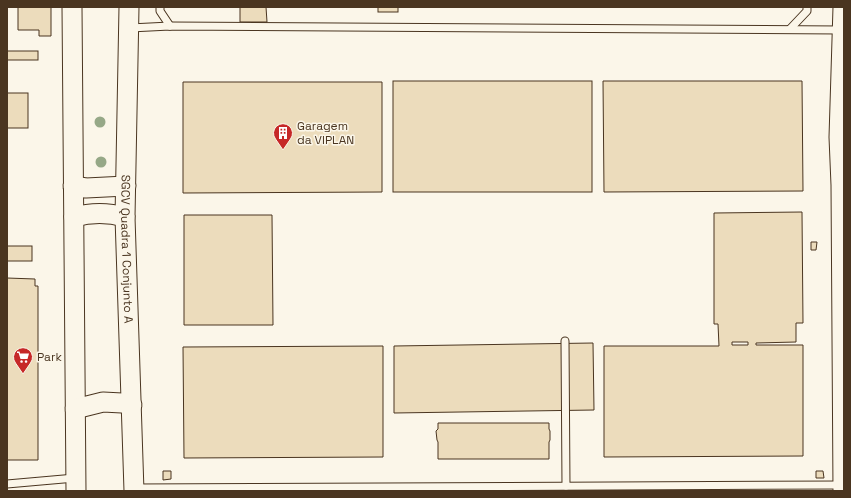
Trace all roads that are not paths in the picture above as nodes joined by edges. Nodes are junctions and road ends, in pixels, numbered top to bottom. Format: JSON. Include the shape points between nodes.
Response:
{"nodes":[{"id":1,"x":72,"y":7,"type":"edge"},
{"id":2,"x":129,"y":7,"type":"edge"},
{"id":3,"x":160,"y":7,"type":"edge"},
{"id":4,"x":807,"y":7,"type":"edge"},
{"id":5,"x":843,"y":7,"type":"edge"},
{"id":6,"x":170,"y":26,"type":"junction"},
{"id":7,"x":130,"y":28,"type":"junction"},
{"id":8,"x":790,"y":30,"type":"junction"},
{"id":9,"x":842,"y":30,"type":"junction"},
{"id":10,"x":842,"y":139,"type":"edge"},
{"id":11,"x":843,"y":184,"type":"edge"},
{"id":12,"x":73,"y":186,"type":"junction"},
{"id":13,"x":126,"y":186,"type":"junction"},
{"id":14,"x":74,"y":217,"type":"junction"},
{"id":15,"x":125,"y":217,"type":"junction"},
{"id":16,"x":565,"y":341,"type":"dead end"},
{"id":17,"x":132,"y":405,"type":"junction"},
{"id":18,"x":75,"y":409,"type":"junction"},
{"id":19,"x":7,"y":484,"type":"edge"},
{"id":20,"x":75,"y":485,"type":"edge"},
{"id":21,"x":566,"y":486,"type":"junction"},
{"id":22,"x":843,"y":487,"type":"edge"},
{"id":23,"x":134,"y":490,"type":"edge"}],
"edges":[{"from":1,"to":12,"type":"street"},
{"from":2,"to":7,"type":"street","name":"SGCV Quadra 1 Conjunto A"},
{"from":3,"to":6,"type":"lane"},
{"from":4,"to":8,"type":"lane","via":[[807,11]]},
{"from":5,"to":9,"type":"street"},
{"from":6,"to":7,"type":"lane"},
{"from":6,"to":8,"type":"lane"},
{"from":7,"to":13,"type":"street","name":"SGCV Quadra 1 Conjunto A"},
{"from":8,"to":9,"type":"lane"},
{"from":9,"to":10,"type":"street"},
{"from":10,"to":11,"type":"street"},
{"from":11,"to":22,"type":"street"},
{"from":12,"to":13,"type":"street"},
{"from":12,"to":14,"type":"street"},
{"from":13,"to":15,"type":"street","name":"SGCV Quadra 1 Conjunto A"},
{"from":14,"to":15,"type":"street","via":[[111,213]]},
{"from":14,"to":18,"type":"street"},
{"from":15,"to":17,"type":"street","name":"SGCV Quadra 1 Conjunto A"},
{"from":16,"to":21,"type":"lane"},
{"from":17,"to":18,"type":"street","via":[[103,402]]},
{"from":17,"to":23,"type":"street","name":"SGCV Quadra 1 Conjunto A"},
{"from":18,"to":20,"type":"street"},
{"from":19,"to":20,"type":"lane"},
{"from":21,"to":22,"type":"lane"},
{"from":21,"to":23,"type":"lane"}]}
